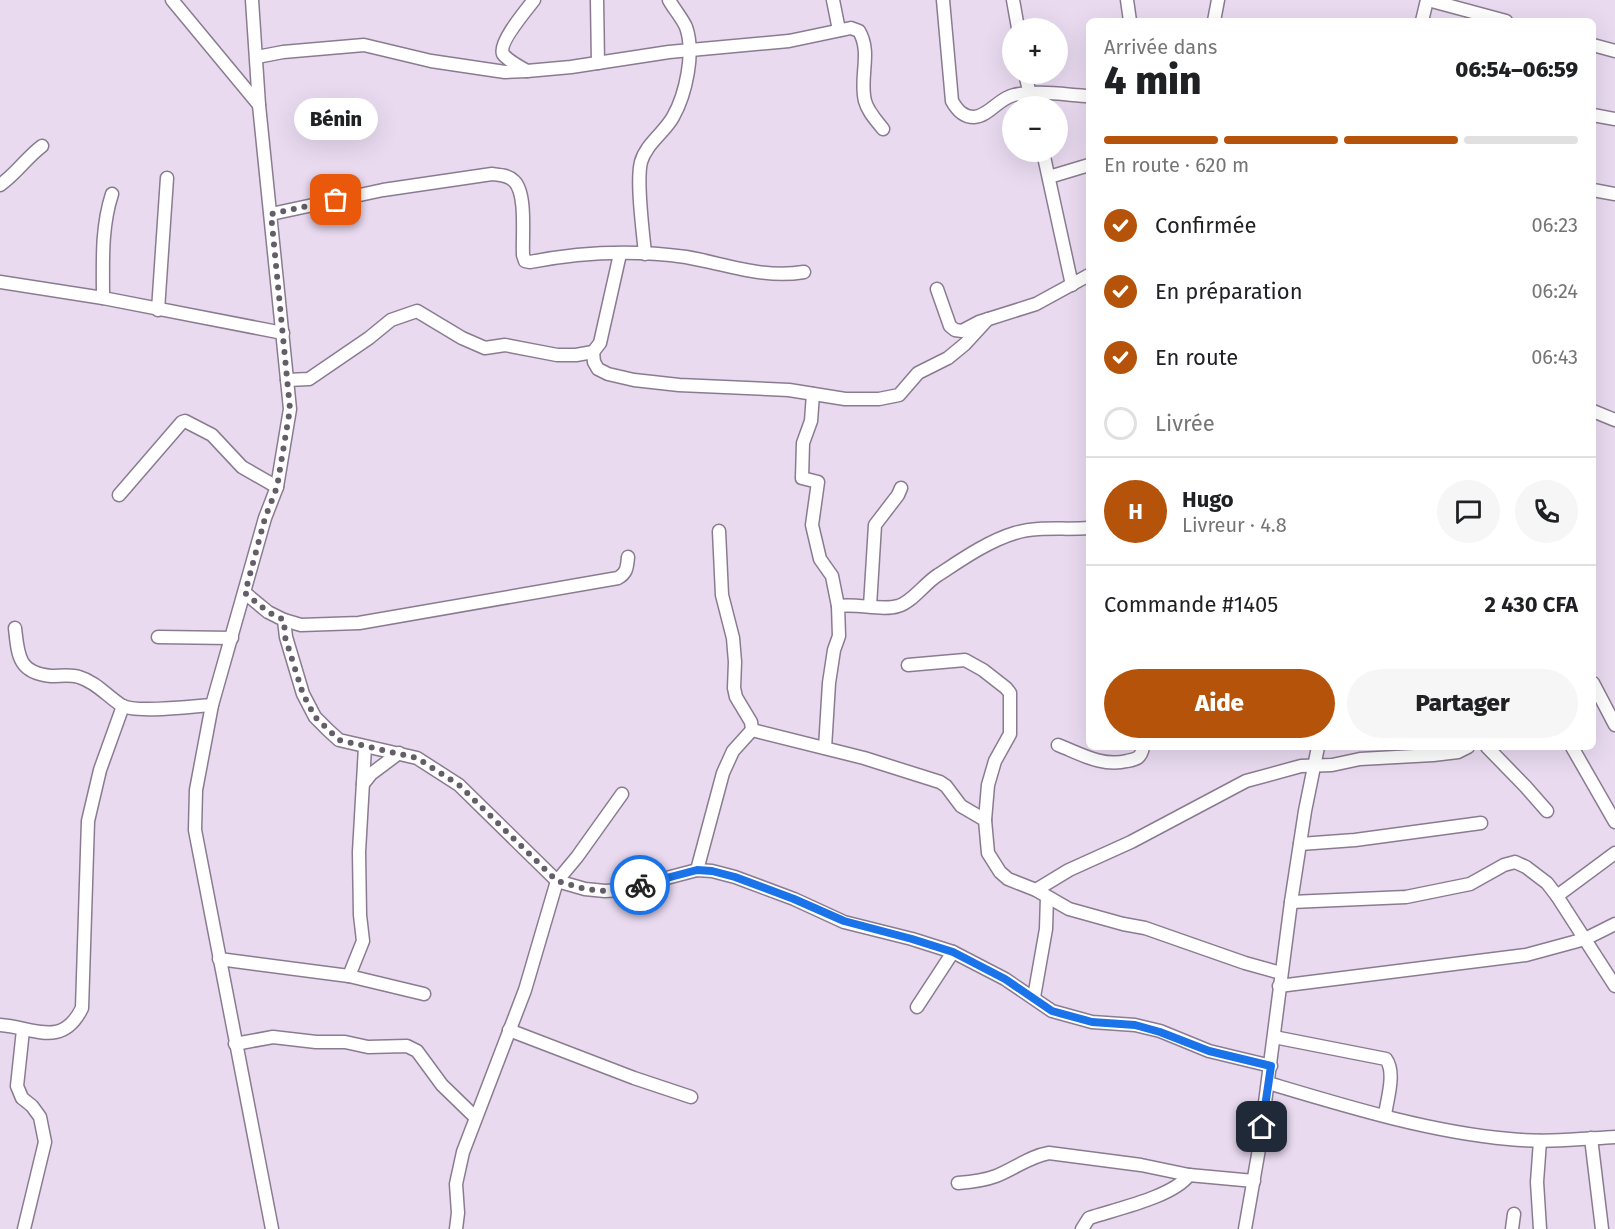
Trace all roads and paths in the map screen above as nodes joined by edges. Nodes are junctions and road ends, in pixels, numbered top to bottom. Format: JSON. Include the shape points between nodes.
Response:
{"nodes":[{"id":1,"x":172,"y":0,"type":"edge"},
{"id":2,"x":252,"y":0,"type":"edge"},
{"id":3,"x":534,"y":0,"type":"edge"},
{"id":4,"x":597,"y":0,"type":"edge"},
{"id":5,"x":669,"y":0,"type":"edge"},
{"id":6,"x":833,"y":0,"type":"edge"},
{"id":7,"x":943,"y":0,"type":"edge"},
{"id":8,"x":1014,"y":0,"type":"edge"},
{"id":9,"x":1127,"y":0,"type":"edge"},
{"id":10,"x":1218,"y":0,"type":"edge"},
{"id":11,"x":1428,"y":0,"type":"edge"},
{"id":12,"x":1017,"y":18,"type":"edge"},
{"id":13,"x":1130,"y":18,"type":"edge"},
{"id":14,"x":1215,"y":18,"type":"edge"},
{"id":15,"x":1423,"y":18,"type":"edge"},
{"id":16,"x":1495,"y":18,"type":"edge"},
{"id":17,"x":840,"y":30,"type":"junction"},
{"id":18,"x":1596,"y":46,"type":"edge"},
{"id":19,"x":691,"y":51,"type":"junction"},
{"id":20,"x":1615,"y":51,"type":"edge"},
{"id":21,"x":256,"y":57,"type":"junction"},
{"id":22,"x":598,"y":63,"type":"junction"},
{"id":23,"x":527,"y":71,"type":"junction"},
{"id":24,"x":1086,"y":96,"type":"edge"},
{"id":25,"x":1068,"y":97,"type":"edge"},
{"id":26,"x":1002,"y":102,"type":"edge"},
{"id":27,"x":260,"y":105,"type":"junction"},
{"id":28,"x":1596,"y":116,"type":"edge"},
{"id":29,"x":1615,"y":119,"type":"edge"},
{"id":30,"x":883,"y":129,"type":"dead end"},
{"id":31,"x":42,"y":146,"type":"dead end"},
{"id":32,"x":1045,"y":162,"type":"edge"},
{"id":33,"x":1086,"y":166,"type":"edge"},
{"id":34,"x":1049,"y":177,"type":"junction"},
{"id":35,"x":167,"y":178,"type":"dead end"},
{"id":36,"x":0,"y":186,"type":"edge"},
{"id":37,"x":1596,"y":191,"type":"edge"},
{"id":38,"x":112,"y":194,"type":"dead end"},
{"id":39,"x":1615,"y":194,"type":"edge"},
{"id":40,"x":271,"y":214,"type":"junction"},
{"id":41,"x":620,"y":254,"type":"junction"},
{"id":42,"x":645,"y":254,"type":"junction"},
{"id":43,"x":804,"y":272,"type":"dead end"},
{"id":44,"x":1086,"y":277,"type":"edge"},
{"id":45,"x":0,"y":282,"type":"edge"},
{"id":46,"x":1072,"y":285,"type":"junction"},
{"id":47,"x":937,"y":289,"type":"dead end"},
{"id":48,"x":103,"y":298,"type":"junction"},
{"id":49,"x":158,"y":310,"type":"junction"},
{"id":50,"x":988,"y":319,"type":"junction"},
{"id":51,"x":283,"y":333,"type":"junction"},
{"id":52,"x":593,"y":352,"type":"junction"},
{"id":53,"x":287,"y":380,"type":"junction"},
{"id":54,"x":813,"y":394,"type":"junction"},
{"id":55,"x":1596,"y":412,"type":"edge"},
{"id":56,"x":1615,"y":420,"type":"edge"},
{"id":57,"x":277,"y":487,"type":"junction"},
{"id":58,"x":901,"y":489,"type":"dead end"},
{"id":59,"x":119,"y":495,"type":"dead end"},
{"id":60,"x":1086,"y":528,"type":"edge"},
{"id":61,"x":719,"y":531,"type":"dead end"},
{"id":62,"x":628,"y":557,"type":"dead end"},
{"id":63,"x":245,"y":593,"type":"junction"},
{"id":64,"x":838,"y":606,"type":"junction"},
{"id":65,"x":870,"y":606,"type":"junction"},
{"id":66,"x":284,"y":620,"type":"junction"},
{"id":67,"x":15,"y":628,"type":"dead end"},
{"id":68,"x":158,"y":637,"type":"dead end"},
{"id":69,"x":232,"y":638,"type":"junction"},
{"id":70,"x":908,"y":665,"type":"dead end"},
{"id":71,"x":1596,"y":689,"type":"edge"},
{"id":72,"x":212,"y":705,"type":"junction"},
{"id":73,"x":123,"y":706,"type":"junction"},
{"id":74,"x":1614,"y":722,"type":"edge"},
{"id":75,"x":752,"y":730,"type":"junction"},
{"id":76,"x":1058,"y":745,"type":"dead end"},
{"id":77,"x":365,"y":747,"type":"junction"},
{"id":78,"x":825,"y":748,"type":"junction"},
{"id":79,"x":1143,"y":750,"type":"edge"},
{"id":80,"x":1317,"y":750,"type":"edge"},
{"id":81,"x":1462,"y":750,"type":"edge"},
{"id":82,"x":1489,"y":750,"type":"edge"},
{"id":83,"x":1574,"y":750,"type":"edge"},
{"id":84,"x":399,"y":753,"type":"junction"},
{"id":85,"x":1315,"y":764,"type":"junction"},
{"id":86,"x":363,"y":784,"type":"junction"},
{"id":87,"x":622,"y":794,"type":"dead end"},
{"id":88,"x":1547,"y":811,"type":"dead end"},
{"id":89,"x":985,"y":820,"type":"junction"},
{"id":90,"x":1615,"y":822,"type":"edge"},
{"id":91,"x":1481,"y":823,"type":"dead end"},
{"id":92,"x":1300,"y":844,"type":"junction"},
{"id":93,"x":1615,"y":853,"type":"edge"},
{"id":94,"x":697,"y":870,"type":"junction"},
{"id":95,"x":557,"y":881,"type":"junction"},
{"id":96,"x":1041,"y":894,"type":"junction"},
{"id":97,"x":1557,"y":896,"type":"junction"},
{"id":98,"x":1291,"y":902,"type":"junction"},
{"id":99,"x":1615,"y":924,"type":"edge"},
{"id":100,"x":1585,"y":939,"type":"junction"},
{"id":101,"x":953,"y":952,"type":"junction"},
{"id":102,"x":219,"y":959,"type":"junction"},
{"id":103,"x":1281,"y":973,"type":"junction"},
{"id":104,"x":349,"y":976,"type":"junction"},
{"id":105,"x":1280,"y":986,"type":"junction"},
{"id":106,"x":1615,"y":986,"type":"edge"},
{"id":107,"x":424,"y":994,"type":"dead end"},
{"id":108,"x":1034,"y":997,"type":"junction"},
{"id":109,"x":917,"y":1007,"type":"dead end"},
{"id":110,"x":0,"y":1025,"type":"edge"},
{"id":111,"x":23,"y":1030,"type":"junction"},
{"id":112,"x":509,"y":1030,"type":"junction"},
{"id":113,"x":1274,"y":1037,"type":"junction"},
{"id":114,"x":235,"y":1044,"type":"junction"},
{"id":115,"x":1271,"y":1066,"type":"junction"},
{"id":116,"x":1268,"y":1083,"type":"junction"},
{"id":117,"x":691,"y":1097,"type":"dead end"},
{"id":118,"x":1385,"y":1115,"type":"junction"},
{"id":119,"x":475,"y":1116,"type":"junction"},
{"id":120,"x":1615,"y":1137,"type":"edge"},
{"id":121,"x":1591,"y":1138,"type":"junction"},
{"id":122,"x":1540,"y":1141,"type":"junction"},
{"id":123,"x":1190,"y":1174,"type":"junction"},
{"id":124,"x":1254,"y":1181,"type":"junction"},
{"id":125,"x":958,"y":1184,"type":"dead end"},
{"id":126,"x":1514,"y":1214,"type":"dead end"},
{"id":127,"x":24,"y":1229,"type":"edge"},
{"id":128,"x":272,"y":1229,"type":"edge"},
{"id":129,"x":456,"y":1229,"type":"edge"},
{"id":130,"x":1082,"y":1229,"type":"edge"},
{"id":131,"x":1245,"y":1229,"type":"edge"},
{"id":132,"x":1512,"y":1229,"type":"edge"},
{"id":133,"x":1540,"y":1229,"type":"edge"},
{"id":134,"x":1602,"y":1229,"type":"edge"}],
"edges":[{"from":1,"to":27,"type":"street"},
{"from":2,"to":21,"type":"street"},
{"from":3,"to":23,"type":"street","via":[[502,50]]},
{"from":4,"to":22,"type":"street"},
{"from":5,"to":19,"type":"street","via":[[686,27]]},
{"from":6,"to":17,"type":"street"},
{"from":7,"to":26,"type":"street","via":[[952,101],[956,109],[975,117]]},
{"from":8,"to":12,"type":"street"},
{"from":9,"to":13,"type":"street"},
{"from":10,"to":14,"type":"street"},
{"from":11,"to":15,"type":"street"},
{"from":11,"to":16,"type":"street"},
{"from":17,"to":19,"type":"street"},
{"from":17,"to":30,"type":"street","via":[[860,30],[864,39],[866,102]]},
{"from":18,"to":20,"type":"street"},
{"from":19,"to":22,"type":"street"},
{"from":19,"to":42,"type":"street","via":[[687,79],[673,117],[642,161],[639,176]]},
{"from":21,"to":23,"type":"street","via":[[364,45],[431,61],[505,72]]},
{"from":21,"to":27,"type":"street"},
{"from":22,"to":23,"type":"street"},
{"from":24,"to":25,"type":"street"},
{"from":27,"to":40,"type":"street"},
{"from":28,"to":29,"type":"street"},
{"from":31,"to":36,"type":"street"},
{"from":32,"to":34,"type":"street"},
{"from":33,"to":34,"type":"street"},
{"from":34,"to":46,"type":"street"},
{"from":35,"to":49,"type":"street"},
{"from":37,"to":39,"type":"street"},
{"from":38,"to":48,"type":"street","via":[[102,241]]},
{"from":40,"to":41,"type":"street","via":[[383,190],[505,175],[515,182],[522,196],[525,261],[589,253]]},
{"from":40,"to":51,"type":"street"},
{"from":41,"to":42,"type":"street"},
{"from":41,"to":52,"type":"street","via":[[600,343]]},
{"from":42,"to":43,"type":"street","via":[[685,257],[769,274]]},
{"from":44,"to":46,"type":"street"},
{"from":45,"to":48,"type":"street"},
{"from":46,"to":50,"type":"street","via":[[1036,304]]},
{"from":47,"to":50,"type":"street","via":[[955,330],[962,331]]},
{"from":48,"to":49,"type":"street"},
{"from":49,"to":51,"type":"street"},
{"from":50,"to":54,"type":"street","via":[[948,358],[918,373],[899,396],[858,400]]},
{"from":51,"to":53,"type":"street"},
{"from":52,"to":53,"type":"street","via":[[556,355],[505,345],[485,348],[417,311],[390,320],[309,379]]},
{"from":52,"to":54,"type":"street","via":[[598,369],[634,380]]},
{"from":53,"to":57,"type":"street","via":[[290,409]]},
{"from":54,"to":64,"type":"street","via":[[811,422],[803,443],[802,478],[818,483],[812,525],[820,559],[832,576]]},
{"from":55,"to":56,"type":"street"},
{"from":57,"to":59,"type":"street","via":[[242,467],[212,435],[185,421]]},
{"from":57,"to":63,"type":"street"},
{"from":58,"to":65,"type":"street","via":[[875,525]]},
{"from":60,"to":65,"type":"street","via":[[1015,533],[927,581],[898,607]]},
{"from":61,"to":75,"type":"street","via":[[722,595],[733,638],[734,688]]},
{"from":62,"to":66,"type":"street","via":[[627,570],[618,579],[359,623],[301,625]]},
{"from":63,"to":66,"type":"street"},
{"from":63,"to":69,"type":"street"},
{"from":64,"to":65,"type":"street"},
{"from":64,"to":78,"type":"street","via":[[839,636],[829,683]]},
{"from":66,"to":77,"type":"street","via":[[285,637],[315,717],[339,740]]},
{"from":67,"to":73,"type":"street","via":[[19,659],[24,666],[39,674],[80,677]]},
{"from":68,"to":69,"type":"street"},
{"from":69,"to":72,"type":"street"},
{"from":70,"to":89,"type":"street","via":[[965,660],[1010,693],[1010,734],[995,761],[988,785]]},
{"from":71,"to":74,"type":"street"},
{"from":72,"to":73,"type":"street","via":[[155,709]]},
{"from":72,"to":102,"type":"street","via":[[196,790],[195,831]]},
{"from":73,"to":111,"type":"street","via":[[100,770],[88,821],[82,1008],[75,1022],[56,1032]]},
{"from":75,"to":78,"type":"street"},
{"from":75,"to":94,"type":"street","via":[[733,751],[723,773]]},
{"from":76,"to":79,"type":"street","via":[[1107,763],[1137,759]]},
{"from":77,"to":84,"type":"street"},
{"from":77,"to":86,"type":"street"},
{"from":78,"to":89,"type":"street","via":[[940,782],[961,806]]},
{"from":80,"to":85,"type":"street"},
{"from":81,"to":85,"type":"street"},
{"from":82,"to":88,"type":"street"},
{"from":83,"to":90,"type":"street"},
{"from":84,"to":86,"type":"street"},
{"from":84,"to":95,"type":"street","via":[[417,758],[459,785]]},
{"from":85,"to":92,"type":"street"},
{"from":85,"to":96,"type":"street","via":[[1246,781],[1069,870]]},
{"from":86,"to":104,"type":"street","via":[[359,852],[363,941]]},
{"from":87,"to":95,"type":"street"},
{"from":89,"to":96,"type":"street","via":[[988,853],[996,867],[1008,879]]},
{"from":91,"to":92,"type":"street"},
{"from":92,"to":98,"type":"street"},
{"from":93,"to":97,"type":"street"},
{"from":94,"to":95,"type":"street","via":[[621,890],[585,889]]},
{"from":94,"to":101,"type":"street","via":[[735,877],[844,921]]},
{"from":95,"to":112,"type":"street"},
{"from":96,"to":103,"type":"street","via":[[1069,909],[1144,928]]},
{"from":96,"to":108,"type":"street","via":[[1046,929]]},
{"from":97,"to":98,"type":"street","via":[[1547,883],[1515,862],[1470,884],[1406,897]]},
{"from":97,"to":100,"type":"street"},
{"from":98,"to":103,"type":"street"},
{"from":99,"to":100,"type":"street"},
{"from":100,"to":105,"type":"street","via":[[1526,955]]},
{"from":100,"to":106,"type":"street"},
{"from":101,"to":108,"type":"street"},
{"from":101,"to":109,"type":"street"},
{"from":102,"to":104,"type":"street"},
{"from":102,"to":114,"type":"street"},
{"from":103,"to":105,"type":"street"},
{"from":104,"to":107,"type":"street"},
{"from":105,"to":113,"type":"street"},
{"from":108,"to":115,"type":"street","via":[[1052,1011],[1092,1022],[1135,1025],[1209,1051]]},
{"from":110,"to":111,"type":"street"},
{"from":111,"to":127,"type":"street","via":[[17,1086],[22,1098],[40,1117],[45,1142]]},
{"from":112,"to":117,"type":"street"},
{"from":112,"to":119,"type":"street"},
{"from":113,"to":115,"type":"street"},
{"from":113,"to":118,"type":"street","via":[[1386,1059],[1391,1074]]},
{"from":114,"to":119,"type":"street","via":[[273,1037],[368,1047],[407,1046],[417,1051],[442,1085]]},
{"from":114,"to":128,"type":"street"},
{"from":115,"to":116,"type":"street"},
{"from":116,"to":118,"type":"street"},
{"from":116,"to":124,"type":"street"},
{"from":118,"to":122,"type":"street","via":[[1448,1130]]},
{"from":119,"to":129,"type":"street","via":[[456,1184]]},
{"from":120,"to":121,"type":"street"},
{"from":121,"to":122,"type":"street"},
{"from":121,"to":134,"type":"street"},
{"from":122,"to":133,"type":"street"},
{"from":123,"to":124,"type":"street"},
{"from":123,"to":125,"type":"street","via":[[1049,1153],[997,1176]]},
{"from":123,"to":130,"type":"street","via":[[1184,1182],[1152,1198],[1089,1218]]},
{"from":124,"to":131,"type":"street"},
{"from":126,"to":132,"type":"street"}]}
